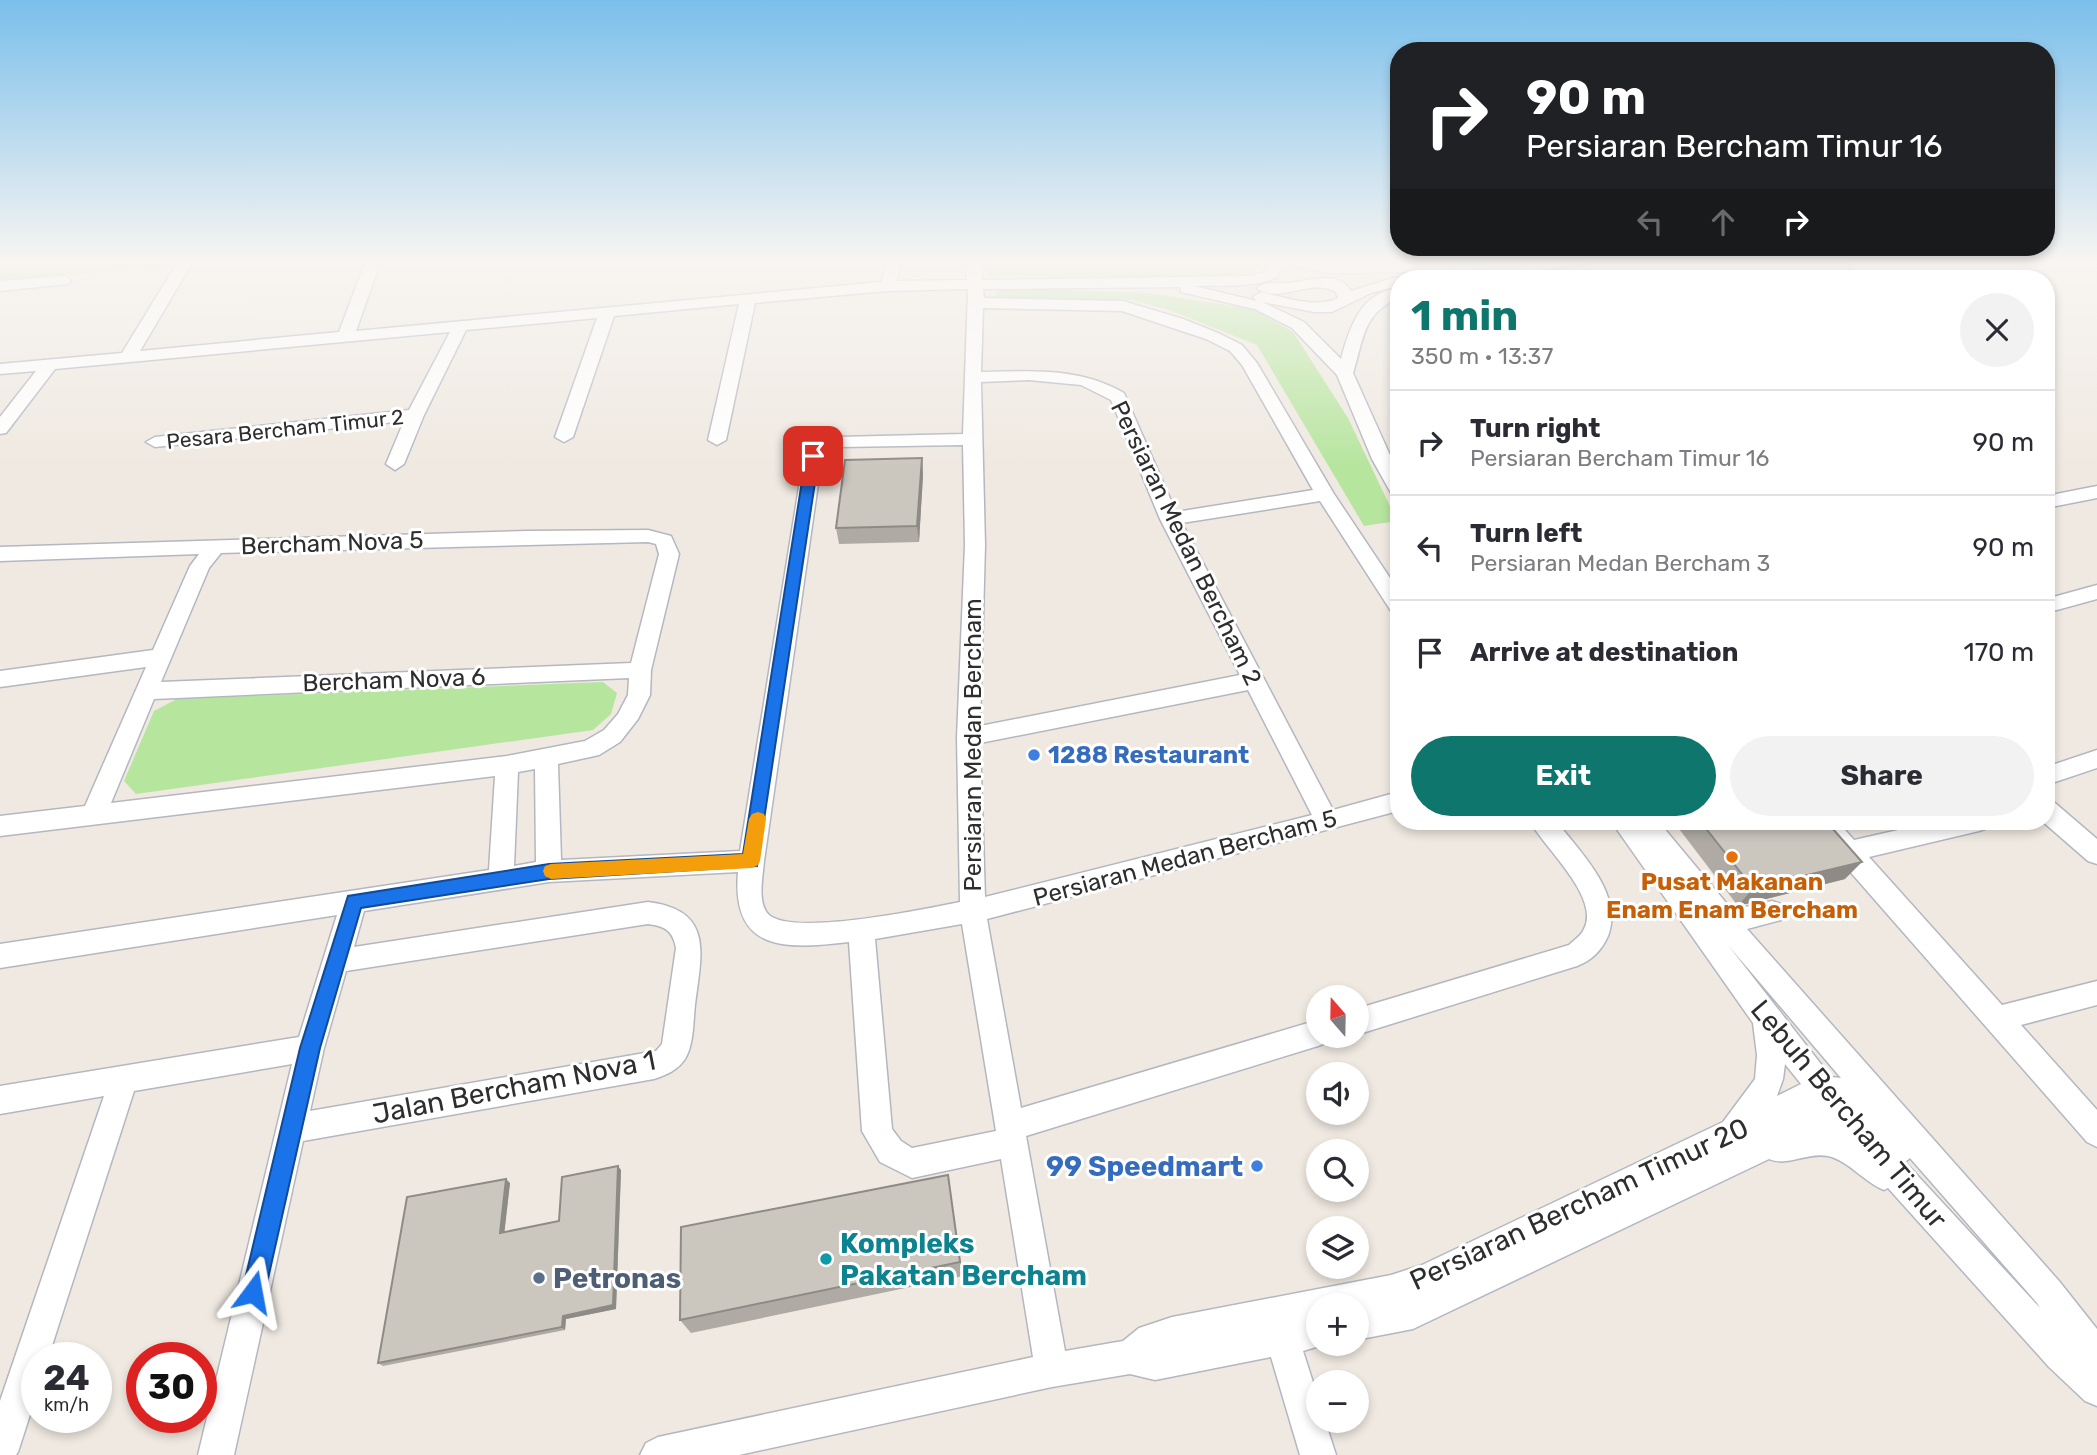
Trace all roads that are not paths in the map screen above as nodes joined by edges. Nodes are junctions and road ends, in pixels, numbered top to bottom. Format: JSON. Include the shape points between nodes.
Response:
{"nodes":[{"id":1,"x":144,"y":331,"type":"edge"},
{"id":2,"x":348,"y":331,"type":"edge"},
{"id":3,"x":411,"y":331,"type":"edge"},
{"id":4,"x":458,"y":331,"type":"edge"},
{"id":5,"x":601,"y":331,"type":"edge"},
{"id":6,"x":741,"y":331,"type":"edge"},
{"id":7,"x":973,"y":331,"type":"edge"},
{"id":8,"x":1197,"y":331,"type":"edge"},
{"id":9,"x":1303,"y":331,"type":"edge"},
{"id":10,"x":1321,"y":331,"type":"edge"},
{"id":11,"x":1341,"y":331,"type":"edge"},
{"id":12,"x":1355,"y":331,"type":"edge"},
{"id":13,"x":346,"y":336,"type":"junction"},
{"id":14,"x":128,"y":357,"type":"junction"},
{"id":15,"x":49,"y":365,"type":"junction"},
{"id":16,"x":1344,"y":367,"type":"junction"},
{"id":17,"x":0,"y":369,"type":"edge"},
{"id":18,"x":972,"y":377,"type":"junction"},
{"id":19,"x":415,"y":415,"type":"junction"},
{"id":20,"x":0,"y":429,"type":"edge"},
{"id":21,"x":564,"y":437,"type":"dead end"},
{"id":22,"x":972,"y":439,"type":"junction"},
{"id":23,"x":717,"y":440,"type":"dead end"},
{"id":24,"x":155,"y":442,"type":"dead end"},
{"id":25,"x":395,"y":464,"type":"dead end"},
{"id":26,"x":1390,"y":475,"type":"edge"},
{"id":27,"x":2097,"y":492,"type":"edge"},
{"id":28,"x":1325,"y":494,"type":"junction"},
{"id":29,"x":2055,"y":500,"type":"edge"},
{"id":30,"x":1170,"y":519,"type":"junction"},
{"id":31,"x":215,"y":547,"type":"junction"},
{"id":32,"x":0,"y":554,"type":"edge"},
{"id":33,"x":2097,"y":593,"type":"edge"},
{"id":34,"x":1390,"y":594,"type":"edge"},
{"id":35,"x":2055,"y":604,"type":"edge"},
{"id":36,"x":162,"y":657,"type":"junction"},
{"id":37,"x":640,"y":670,"type":"junction"},
{"id":38,"x":0,"y":679,"type":"edge"},
{"id":39,"x":1252,"y":681,"type":"junction"},
{"id":40,"x":147,"y":691,"type":"junction"},
{"id":41,"x":968,"y":737,"type":"junction"},
{"id":42,"x":546,"y":759,"type":"junction"},
{"id":43,"x":2097,"y":759,"type":"edge"},
{"id":44,"x":507,"y":765,"type":"junction"},
{"id":45,"x":2055,"y":773,"type":"edge"},
{"id":46,"x":1390,"y":804,"type":"edge"},
{"id":47,"x":94,"y":814,"type":"junction"},
{"id":48,"x":2055,"y":818,"type":"edge"},
{"id":49,"x":1327,"y":821,"type":"junction"},
{"id":50,"x":0,"y":826,"type":"edge"},
{"id":51,"x":1548,"y":830,"type":"edge"},
{"id":52,"x":1630,"y":830,"type":"edge"},
{"id":53,"x":1651,"y":830,"type":"edge"},
{"id":54,"x":1830,"y":830,"type":"edge"},
{"id":55,"x":1941,"y":830,"type":"edge"},
{"id":56,"x":1848,"y":852,"type":"junction"},
{"id":57,"x":2097,"y":854,"type":"edge"},
{"id":58,"x":751,"y":861,"type":"junction"},
{"id":59,"x":549,"y":871,"type":"junction"},
{"id":60,"x":501,"y":879,"type":"junction"},
{"id":61,"x":354,"y":901,"type":"junction"},
{"id":62,"x":1772,"y":912,"type":"dead end"},
{"id":63,"x":973,"y":913,"type":"junction"},
{"id":64,"x":1725,"y":923,"type":"junction"},
{"id":65,"x":861,"y":930,"type":"junction"},
{"id":66,"x":0,"y":956,"type":"edge"},
{"id":67,"x":337,"y":961,"type":"junction"},
{"id":68,"x":1767,"y":973,"type":"junction"},
{"id":69,"x":2097,"y":993,"type":"edge"},
{"id":70,"x":1369,"y":1017,"type":"edge"},
{"id":71,"x":1766,"y":1018,"type":"junction"},
{"id":72,"x":1997,"y":1019,"type":"junction"},
{"id":73,"x":1306,"y":1037,"type":"edge"},
{"id":74,"x":310,"y":1048,"type":"junction"},
{"id":75,"x":124,"y":1079,"type":"junction"},
{"id":76,"x":1833,"y":1096,"type":"junction"},
{"id":77,"x":0,"y":1100,"type":"edge"},
{"id":78,"x":291,"y":1129,"type":"junction"},
{"id":79,"x":2097,"y":1132,"type":"edge"},
{"id":80,"x":1012,"y":1134,"type":"junction"},
{"id":81,"x":1733,"y":1147,"type":"junction"},
{"id":82,"x":1920,"y":1202,"type":"junction"},
{"id":83,"x":2048,"y":1292,"type":"junction"},
{"id":84,"x":1369,"y":1321,"type":"edge"},
{"id":85,"x":1279,"y":1326,"type":"junction"},
{"id":86,"x":1306,"y":1329,"type":"edge"},
{"id":87,"x":2097,"y":1356,"type":"edge"},
{"id":88,"x":1052,"y":1370,"type":"junction"},
{"id":89,"x":2097,"y":1389,"type":"edge"},
{"id":90,"x":0,"y":1452,"type":"edge"},
{"id":91,"x":216,"y":1455,"type":"edge"},
{"id":92,"x":658,"y":1455,"type":"edge"},
{"id":93,"x":1318,"y":1455,"type":"edge"}],
"edges":[{"from":1,"to":14,"type":"street"},
{"from":2,"to":13,"type":"street"},
{"from":3,"to":13,"type":"street"},
{"from":4,"to":19,"type":"street"},
{"from":5,"to":21,"type":"street"},
{"from":6,"to":23,"type":"street"},
{"from":7,"to":18,"type":"street","name":"Persiaran Medan Bercham"},
{"from":8,"to":28,"type":"street","via":[[1236,348],[1249,363]]},
{"from":9,"to":16,"type":"street"},
{"from":10,"to":16,"type":"street"},
{"from":11,"to":16,"type":"street"},
{"from":12,"to":16,"type":"street"},
{"from":13,"to":14,"type":"street"},
{"from":14,"to":15,"type":"street"},
{"from":15,"to":17,"type":"street"},
{"from":15,"to":20,"type":"street"},
{"from":16,"to":26,"type":"street"},
{"from":18,"to":22,"type":"street","name":"Persiaran Medan Bercham"},
{"from":18,"to":30,"type":"street","name":"Persiaran Medan Bercham 2","via":[[1069,377],[1104,386],[1118,397]]},
{"from":19,"to":24,"type":"street","name":"Pesara Bercham Timur 2"},
{"from":19,"to":25,"type":"street"},
{"from":22,"to":41,"type":"street","name":"Persiaran Medan Bercham","via":[[975,545]]},
{"from":22,"to":58,"type":"street","name":"Persiaran Medan Bercham 5","via":[[838,442],[817,449],[813,456]]},
{"from":27,"to":29,"type":"street"},
{"from":28,"to":30,"type":"street"},
{"from":28,"to":34,"type":"street"},
{"from":30,"to":39,"type":"street","name":"Persiaran Medan Bercham 2"},
{"from":31,"to":32,"type":"street","name":"Bercham Nova 5"},
{"from":31,"to":36,"type":"street","via":[[200,566]]},
{"from":31,"to":37,"type":"street","name":"Bercham Nova 5","via":[[528,537],[648,536],[664,540],[669,554]]},
{"from":33,"to":35,"type":"street"},
{"from":36,"to":38,"type":"street"},
{"from":36,"to":40,"type":"street"},
{"from":37,"to":40,"type":"street","name":"Bercham Nova 6"},
{"from":37,"to":42,"type":"street","via":[[639,695],[627,719],[611,736],[590,749]]},
{"from":39,"to":41,"type":"street"},
{"from":39,"to":49,"type":"street","name":"Persiaran Medan Bercham 2"},
{"from":40,"to":47,"type":"street"},
{"from":41,"to":63,"type":"street","name":"Persiaran Medan Bercham"},
{"from":42,"to":44,"type":"street"},
{"from":42,"to":59,"type":"street"},
{"from":43,"to":45,"type":"street"},
{"from":44,"to":47,"type":"street"},
{"from":44,"to":60,"type":"street"},
{"from":46,"to":49,"type":"street","name":"Persiaran Medan Bercham 5"},
{"from":47,"to":50,"type":"street"},
{"from":48,"to":57,"type":"street"},
{"from":49,"to":63,"type":"street","name":"Persiaran Medan Bercham 5"},
{"from":51,"to":70,"type":"street","via":[[1596,896],[1601,921],[1588,947]]},
{"from":52,"to":71,"type":"street","name":"Lebuh Bercham Timur"},
{"from":53,"to":64,"type":"street","name":"Lebuh Bercham Timur"},
{"from":54,"to":56,"type":"street"},
{"from":55,"to":56,"type":"street"},
{"from":56,"to":72,"type":"street"},
{"from":58,"to":59,"type":"street"},
{"from":58,"to":65,"type":"street","name":"Persiaran Medan Bercham 5","via":[[750,906],[766,928],[797,935]]},
{"from":59,"to":60,"type":"street"},
{"from":60,"to":61,"type":"street"},
{"from":61,"to":66,"type":"street"},
{"from":61,"to":67,"type":"street"},
{"from":62,"to":64,"type":"street"},
{"from":63,"to":65,"type":"street","name":"Persiaran Medan Bercham 5"},
{"from":63,"to":80,"type":"street","name":"Persiaran Medan Bercham"},
{"from":64,"to":68,"type":"street","name":"Lebuh Bercham Timur"},
{"from":65,"to":80,"type":"street","via":[[877,1131],[884,1146],[896,1158],[912,1163]]},
{"from":67,"to":74,"type":"street"},
{"from":67,"to":78,"type":"street","name":"Jalan Bercham Nova 1","via":[[649,913],[679,922],[690,948],[675,1049],[653,1066]]},
{"from":68,"to":76,"type":"street","via":[[1768,984],[1835,1077]]},
{"from":68,"to":83,"type":"street","name":"Lebuh Bercham Timur"},
{"from":69,"to":72,"type":"street"},
{"from":71,"to":76,"type":"street","name":"Lebuh Bercham Timur"},
{"from":71,"to":81,"type":"street","via":[[1771,1074]]},
{"from":72,"to":79,"type":"street"},
{"from":73,"to":80,"type":"street"},
{"from":74,"to":75,"type":"street"},
{"from":74,"to":78,"type":"street"},
{"from":75,"to":77,"type":"street"},
{"from":75,"to":90,"type":"street"},
{"from":76,"to":81,"type":"street","name":"Persiaran Bercham Timur 20"},
{"from":76,"to":82,"type":"street","name":"Lebuh Bercham Timur"},
{"from":76,"to":83,"type":"street","via":[[1855,1100],[1997,1256]]},
{"from":78,"to":91,"type":"street"},
{"from":80,"to":88,"type":"street","name":"Persiaran Medan Bercham"},
{"from":81,"to":82,"type":"street","via":[[1828,1141],[1866,1161]]},
{"from":81,"to":84,"type":"street","name":"Persiaran Bercham Timur 20","via":[[1413,1313]]},
{"from":81,"to":85,"type":"street","name":"Persiaran Bercham Timur 20","via":[[1426,1280]]},
{"from":82,"to":89,"type":"street","name":"Lebuh Bercham Timur"},
{"from":83,"to":87,"type":"street","name":"Lebuh Bercham Timur"},
{"from":85,"to":86,"type":"street","name":"Persiaran Bercham Timur 20"},
{"from":85,"to":88,"type":"street","name":"Persiaran Bercham Timur 20","via":[[1154,1363],[1130,1357]]},
{"from":85,"to":93,"type":"street"},
{"from":88,"to":92,"type":"street","name":"Persiaran Bercham Timur 20"}]}
